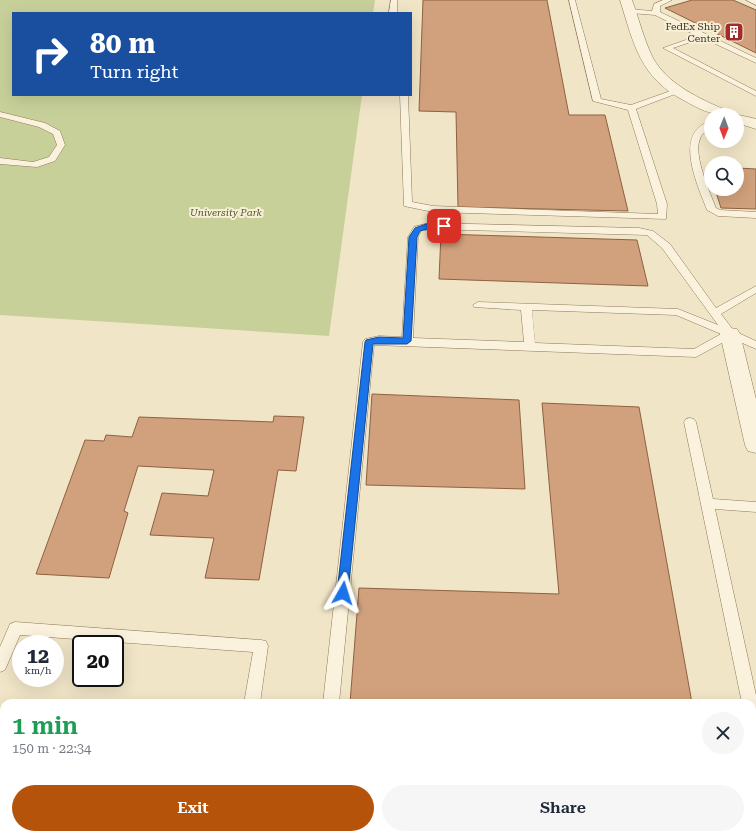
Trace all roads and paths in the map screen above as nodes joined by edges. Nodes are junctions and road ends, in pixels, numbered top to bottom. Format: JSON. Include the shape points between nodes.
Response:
{"nodes":[{"id":1,"x":394,"y":0,"type":"edge"},
{"id":2,"x":572,"y":0,"type":"edge"},
{"id":3,"x":669,"y":0,"type":"edge"},
{"id":4,"x":749,"y":0,"type":"edge"},
{"id":5,"x":756,"y":3,"type":"edge"},
{"id":6,"x":628,"y":5,"type":"edge"},
{"id":7,"x":393,"y":12,"type":"edge"},
{"id":8,"x":656,"y":13,"type":"junction"},
{"id":9,"x":703,"y":36,"type":"junction"},
{"id":10,"x":756,"y":61,"type":"edge"},
{"id":11,"x":679,"y":91,"type":"junction"},
{"id":12,"x":756,"y":94,"type":"edge"},
{"id":13,"x":404,"y":96,"type":"edge"},
{"id":14,"x":632,"y":108,"type":"junction"},
{"id":15,"x":711,"y":108,"type":"edge"},
{"id":16,"x":0,"y":114,"type":"edge"},
{"id":17,"x":744,"y":121,"type":"edge"},
{"id":18,"x":756,"y":124,"type":"edge"},
{"id":19,"x":704,"y":129,"type":"edge"},
{"id":20,"x":0,"y":161,"type":"edge"},
{"id":21,"x":756,"y":215,"type":"edge"},
{"id":22,"x":756,"y":289,"type":"edge"},
{"id":23,"x":478,"y":305,"type":"dead end"},
{"id":24,"x":526,"y":307,"type":"junction"},
{"id":25,"x":715,"y":313,"type":"junction"},
{"id":26,"x":730,"y":334,"type":"junction"},
{"id":27,"x":407,"y":341,"type":"junction"},
{"id":28,"x":756,"y":345,"type":"edge"},
{"id":29,"x":530,"y":346,"type":"junction"},
{"id":30,"x":690,"y":422,"type":"dead end"},
{"id":31,"x":756,"y":445,"type":"edge"},
{"id":32,"x":708,"y":504,"type":"junction"},
{"id":33,"x":756,"y":508,"type":"edge"},
{"id":34,"x":0,"y":665,"type":"edge"},
{"id":35,"x":253,"y":699,"type":"edge"},
{"id":36,"x":331,"y":699,"type":"edge"},
{"id":37,"x":749,"y":699,"type":"edge"}],
"edges":[{"from":1,"to":7,"type":"lane"},
{"from":2,"to":14,"type":"lane","via":[[597,102]]},
{"from":3,"to":8,"type":"lane","via":[[656,5]]},
{"from":4,"to":5,"type":"lane"},
{"from":6,"to":8,"type":"lane"},
{"from":6,"to":11,"type":"street","via":[[650,66]]},
{"from":8,"to":9,"type":"lane"},
{"from":9,"to":10,"type":"lane"},
{"from":9,"to":12,"type":"lane","via":[[668,48]]},
{"from":11,"to":14,"type":"lane"},
{"from":11,"to":15,"type":"street"},
{"from":13,"to":14,"type":"lane","via":[[407,204],[433,209],[663,217],[662,204]]},
{"from":16,"to":20,"type":"lane","via":[[42,125],[58,133],[61,145],[52,159],[34,165]]},
{"from":17,"to":18,"type":"street"},
{"from":19,"to":21,"type":"lane","via":[[695,140],[697,161],[712,210],[718,213]]},
{"from":22,"to":25,"type":"lane"},
{"from":23,"to":24,"type":"lane"},
{"from":24,"to":26,"type":"lane","via":[[678,312]]},
{"from":24,"to":29,"type":"lane"},
{"from":25,"to":26,"type":"lane"},
{"from":25,"to":27,"type":"lane","via":[[666,246],[650,233],[429,226],[417,229],[413,237]]},
{"from":26,"to":28,"type":"lane"},
{"from":26,"to":29,"type":"lane","via":[[696,353]]},
{"from":26,"to":31,"type":"street"},
{"from":27,"to":29,"type":"lane"},
{"from":27,"to":36,"type":"lane","via":[[369,342]]},
{"from":30,"to":32,"type":"lane"},
{"from":32,"to":33,"type":"lane"},
{"from":32,"to":37,"type":"lane"},
{"from":34,"to":35,"type":"lane","via":[[15,628],[261,646]]}]}
